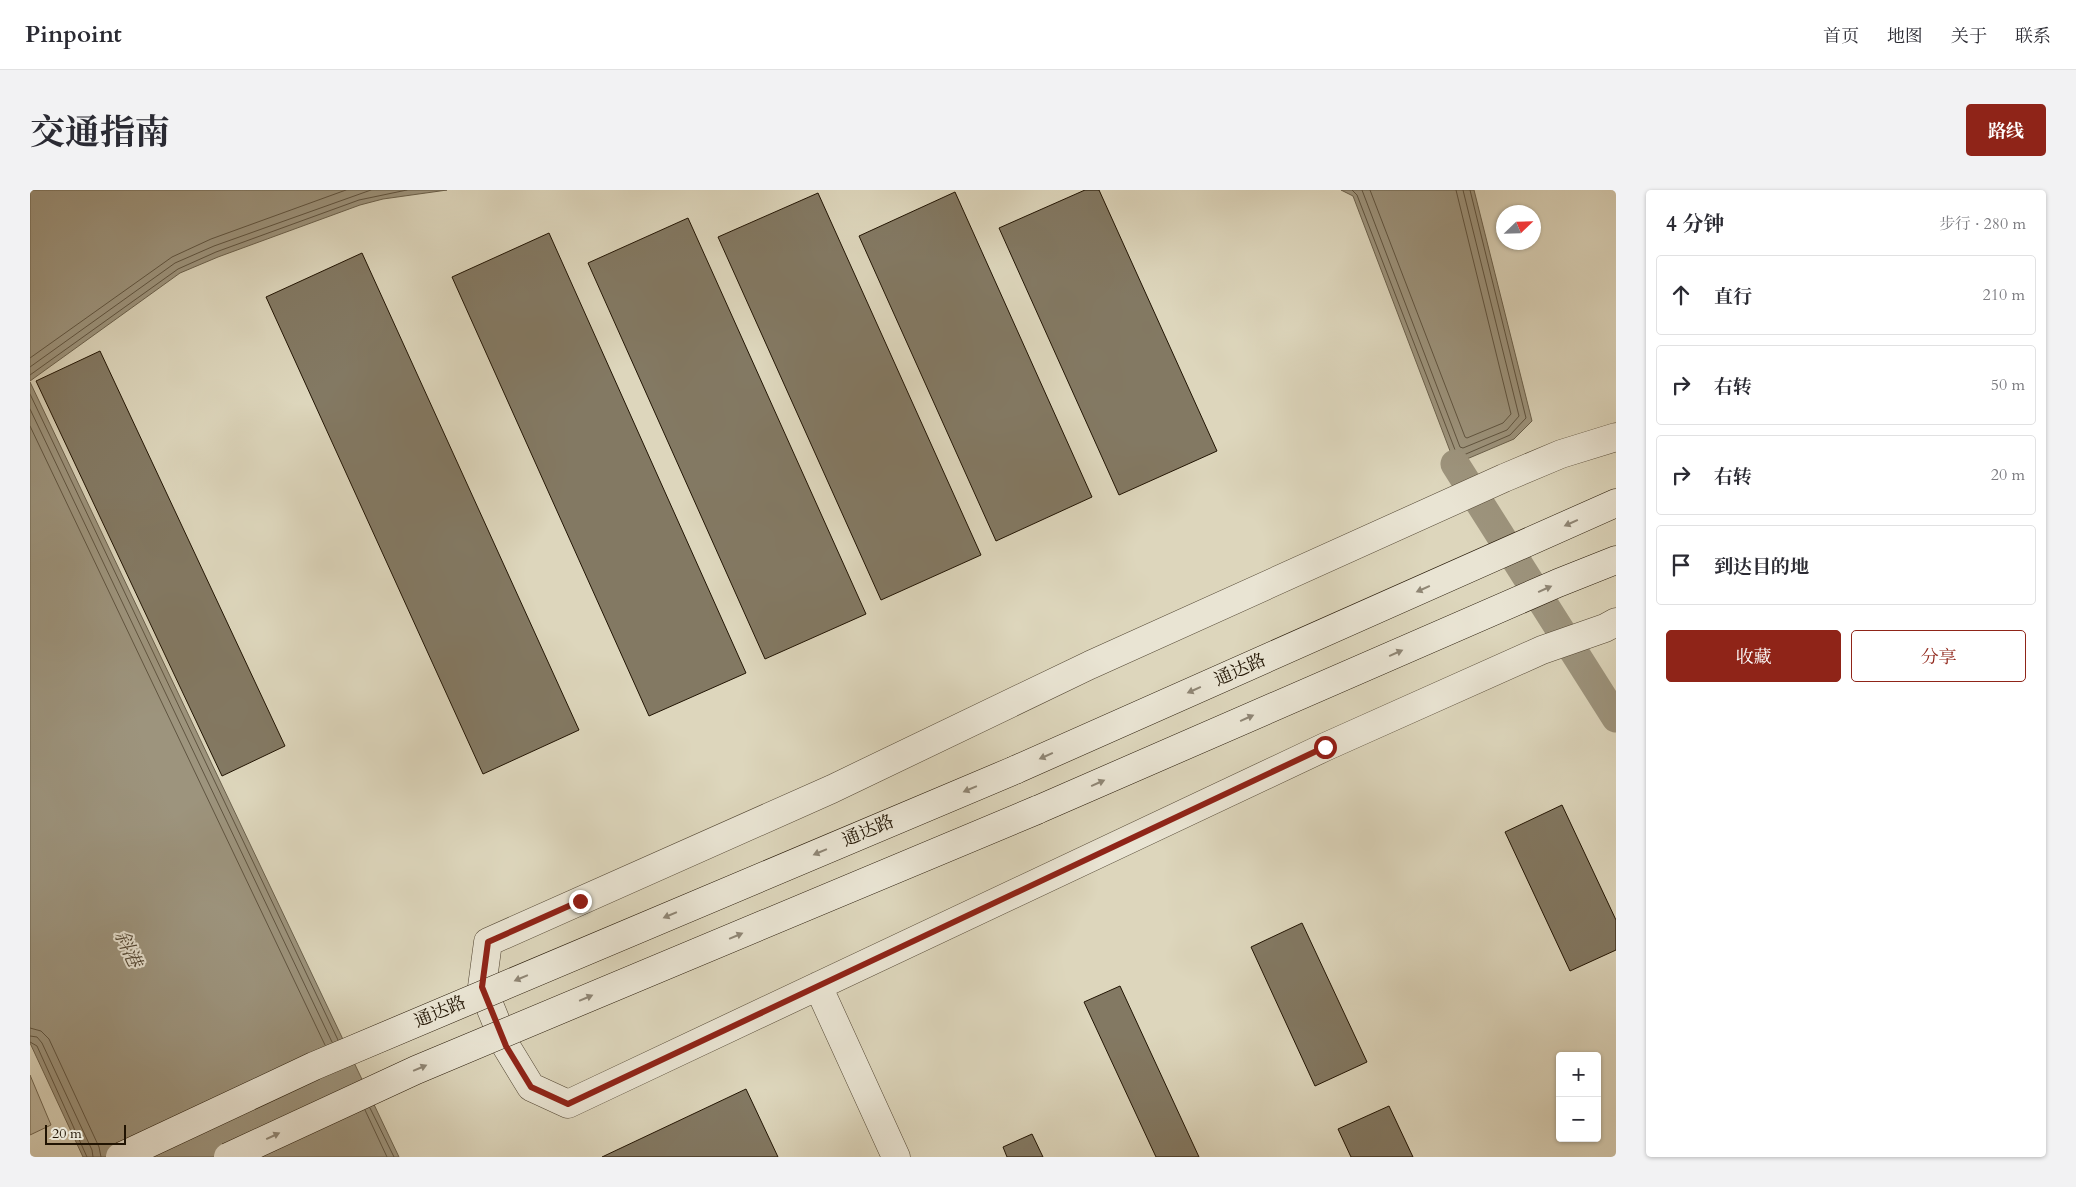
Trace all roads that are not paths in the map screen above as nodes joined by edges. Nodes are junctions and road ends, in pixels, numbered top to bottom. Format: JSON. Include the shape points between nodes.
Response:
{"nodes":[{"id":1,"x":1616,"y":437,"type":"edge"},
{"id":2,"x":1616,"y":503,"type":"edge"},
{"id":3,"x":1616,"y":560,"type":"edge"},
{"id":4,"x":1616,"y":622,"type":"edge"},
{"id":5,"x":818,"y":986,"type":"junction"},
{"id":6,"x":120,"y":1157,"type":"edge"},
{"id":7,"x":228,"y":1157,"type":"edge"},
{"id":8,"x":896,"y":1157,"type":"edge"}],
"edges":[{"from":1,"to":5,"type":"main road","via":[[1561,454],[1495,482],[1090,665],[832,789],[488,942],[482,987],[506,1046],[531,1087],[568,1104]]},
{"from":2,"to":6,"type":"main road","name":"通达路","one_way":true,"bridge":true,"via":[[1015,770],[314,1066]]},
{"from":7,"to":3,"type":"main road","one_way":true,"bridge":true,"via":[[416,1070],[1037,810]]},
{"from":4,"to":5,"type":"main road","via":[[1542,650],[1325,747]]},
{"from":5,"to":8,"type":"main road"}]}
